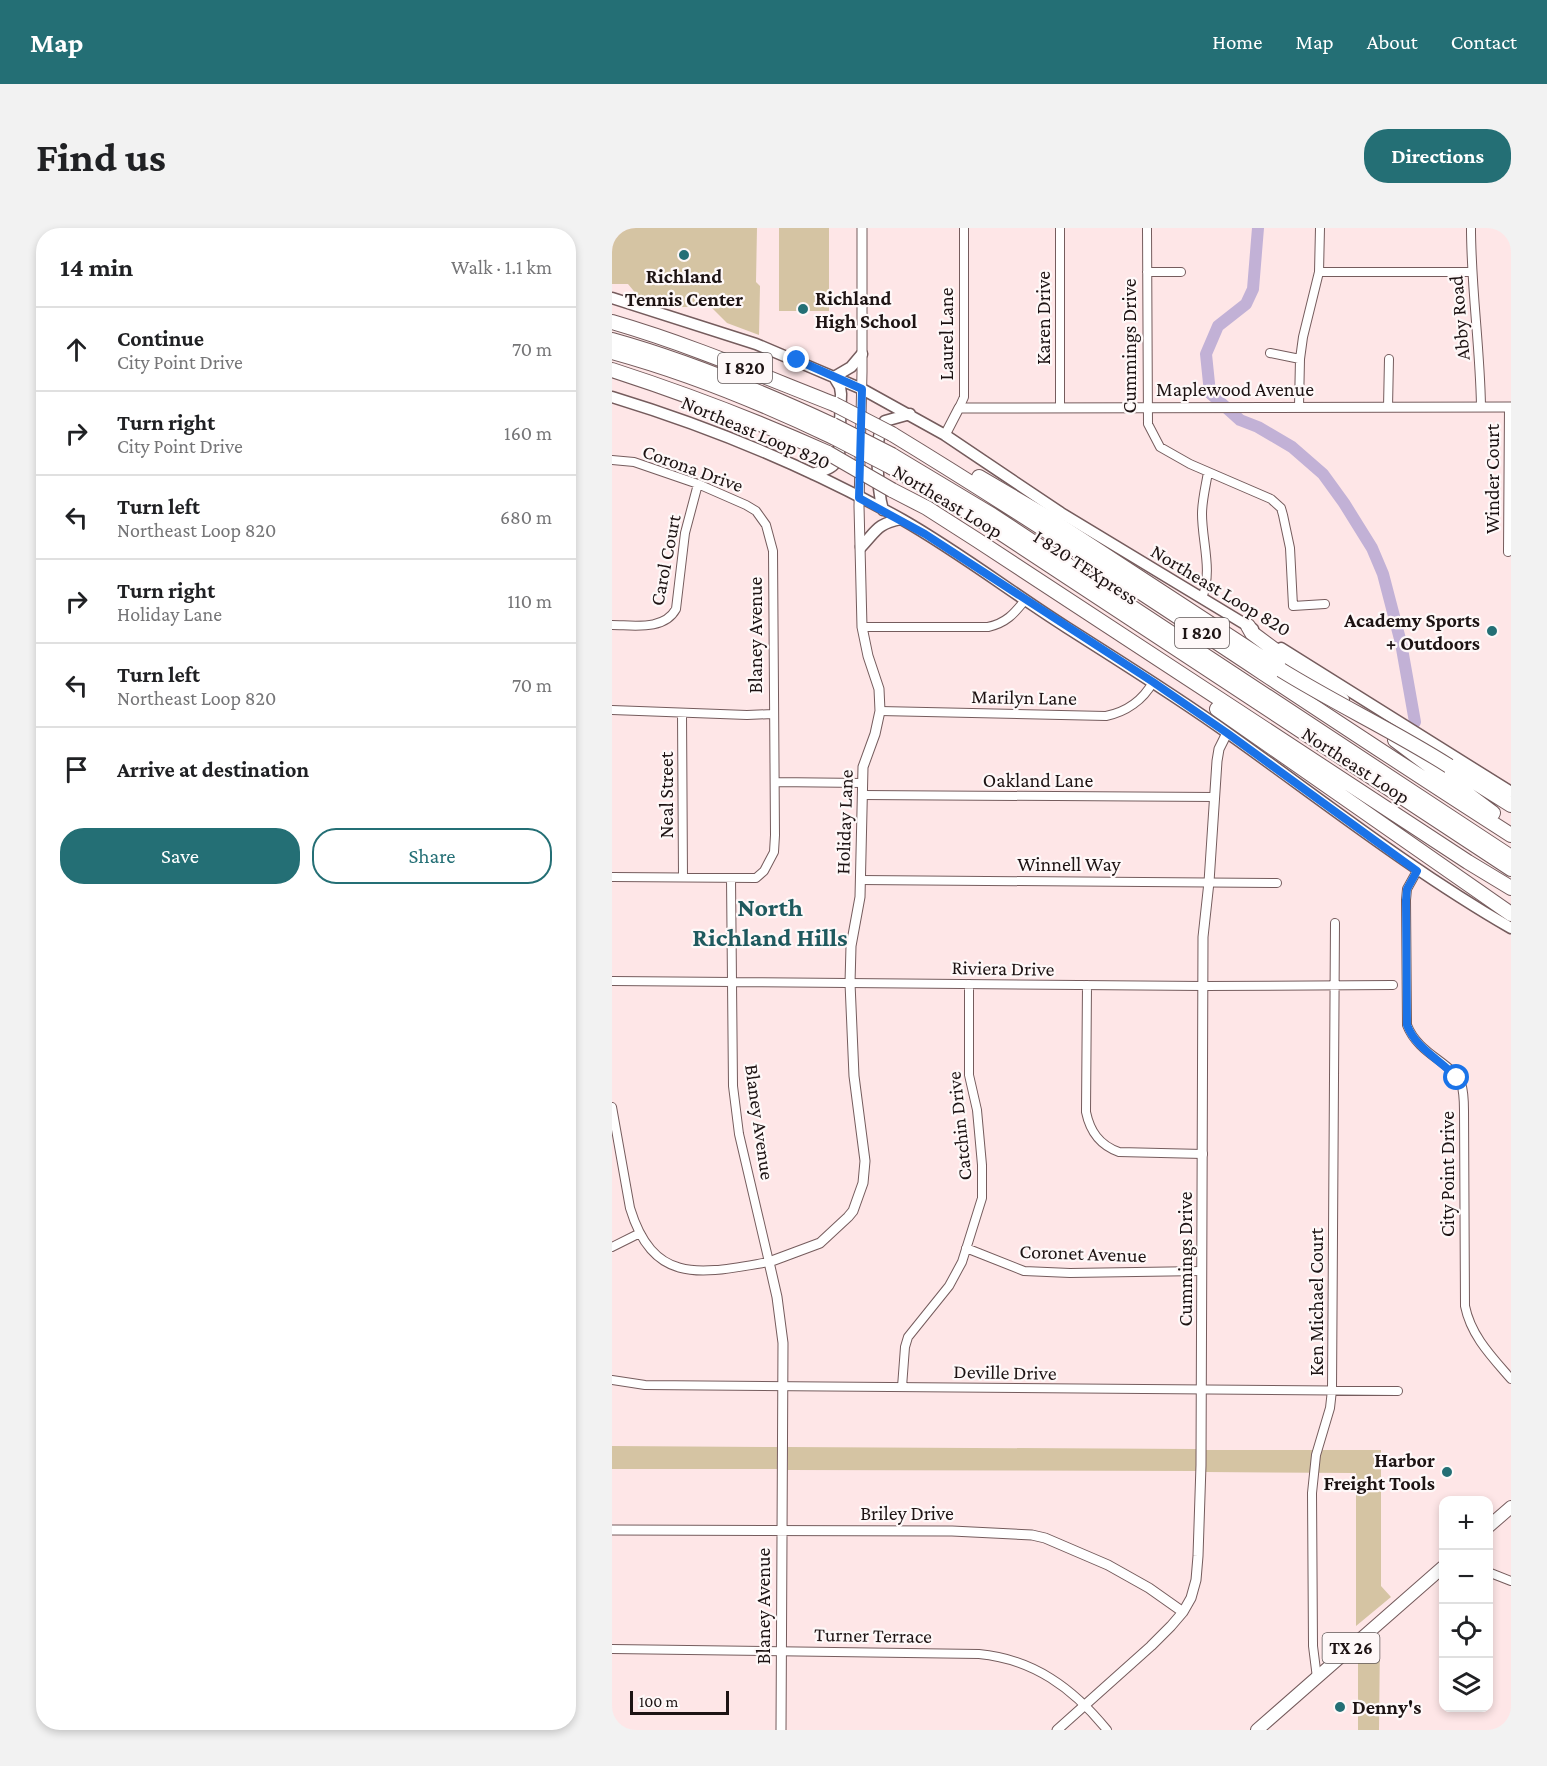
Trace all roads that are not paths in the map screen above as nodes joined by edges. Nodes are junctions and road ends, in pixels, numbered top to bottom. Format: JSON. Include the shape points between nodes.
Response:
{"nodes":[{"id":1,"x":861,"y":228,"type":"edge"},
{"id":2,"x":964,"y":228,"type":"edge"},
{"id":3,"x":1060,"y":228,"type":"edge"},
{"id":4,"x":1147,"y":228,"type":"edge"},
{"id":5,"x":1320,"y":228,"type":"edge"},
{"id":6,"x":1471,"y":228,"type":"edge"},
{"id":7,"x":1147,"y":272,"type":"junction"},
{"id":8,"x":1181,"y":272,"type":"dead end"},
{"id":9,"x":1319,"y":272,"type":"junction"},
{"id":10,"x":1471,"y":272,"type":"junction"},
{"id":11,"x":612,"y":298,"type":"edge"},
{"id":12,"x":612,"y":314,"type":"edge"},
{"id":13,"x":612,"y":322,"type":"edge"},
{"id":14,"x":656,"y":335,"type":"junction"},
{"id":15,"x":612,"y":340,"type":"edge"},
{"id":16,"x":612,"y":352,"type":"edge"},
{"id":17,"x":1270,"y":352,"type":"dead end"},
{"id":18,"x":862,"y":354,"type":"junction"},
{"id":19,"x":1300,"y":359,"type":"junction"},
{"id":20,"x":1389,"y":359,"type":"dead end"},
{"id":21,"x":612,"y":370,"type":"edge"},
{"id":22,"x":834,"y":377,"type":"junction"},
{"id":23,"x":612,"y":380,"type":"edge"},
{"id":24,"x":862,"y":389,"type":"junction"},
{"id":25,"x":612,"y":397,"type":"edge"},
{"id":26,"x":702,"y":400,"type":"junction"},
{"id":27,"x":1299,"y":406,"type":"junction"},
{"id":28,"x":1481,"y":406,"type":"junction"},
{"id":29,"x":1147,"y":407,"type":"junction"},
{"id":30,"x":1388,"y":407,"type":"junction"},
{"id":31,"x":1510,"y":407,"type":"edge"},
{"id":32,"x":958,"y":408,"type":"junction"},
{"id":33,"x":1060,"y":408,"type":"junction"},
{"id":34,"x":910,"y":414,"type":"junction"},
{"id":35,"x":833,"y":431,"type":"junction"},
{"id":36,"x":892,"y":434,"type":"junction"},
{"id":37,"x":945,"y":435,"type":"junction"},
{"id":38,"x":612,"y":460,"type":"edge"},
{"id":39,"x":891,"y":461,"type":"junction"},
{"id":40,"x":1208,"y":471,"type":"junction"},
{"id":41,"x":813,"y":474,"type":"junction"},
{"id":42,"x":698,"y":484,"type":"junction"},
{"id":43,"x":859,"y":498,"type":"junction"},
{"id":44,"x":883,"y":510,"type":"junction"},
{"id":45,"x":901,"y":519,"type":"junction"},
{"id":46,"x":773,"y":547,"type":"joint"},
{"id":47,"x":861,"y":547,"type":"junction"},
{"id":48,"x":1508,"y":552,"type":"dead end"},
{"id":49,"x":1202,"y":598,"type":"junction"},
{"id":50,"x":1025,"y":600,"type":"junction"},
{"id":51,"x":1325,"y":604,"type":"dead end"},
{"id":52,"x":612,"y":625,"type":"edge"},
{"id":53,"x":1248,"y":626,"type":"junction"},
{"id":54,"x":862,"y":627,"type":"junction"},
{"id":55,"x":1153,"y":682,"type":"junction"},
{"id":56,"x":1202,"y":688,"type":"junction"},
{"id":57,"x":612,"y":710,"type":"edge"},
{"id":58,"x":880,"y":711,"type":"junction"},
{"id":59,"x":682,"y":713,"type":"junction"},
{"id":60,"x":773,"y":714,"type":"junction"},
{"id":61,"x":1227,"y":733,"type":"junction"},
{"id":62,"x":1449,"y":760,"type":"junction"},
{"id":63,"x":775,"y":782,"type":"junction"},
{"id":64,"x":862,"y":783,"type":"junction"},
{"id":65,"x":1511,"y":792,"type":"edge"},
{"id":66,"x":862,"y":795,"type":"junction"},
{"id":67,"x":1215,"y":797,"type":"junction"},
{"id":68,"x":1511,"y":805,"type":"edge"},
{"id":69,"x":1511,"y":827,"type":"edge"},
{"id":70,"x":1511,"y":835,"type":"edge"},
{"id":71,"x":1511,"y":857,"type":"edge"},
{"id":72,"x":1511,"y":869,"type":"edge"},
{"id":73,"x":1417,"y":871,"type":"junction"},
{"id":74,"x":612,"y":877,"type":"edge"},
{"id":75,"x":683,"y":877,"type":"junction"},
{"id":76,"x":731,"y":878,"type":"junction"},
{"id":77,"x":860,"y":880,"type":"junction"},
{"id":78,"x":1209,"y":882,"type":"junction"},
{"id":79,"x":1277,"y":883,"type":"dead end"},
{"id":80,"x":1511,"y":888,"type":"edge"},
{"id":81,"x":1511,"y":914,"type":"edge"},
{"id":82,"x":1335,"y":923,"type":"dead end"},
{"id":83,"x":1511,"y":928,"type":"edge"},
{"id":84,"x":612,"y":981,"type":"edge"},
{"id":85,"x":733,"y":983,"type":"junction"},
{"id":86,"x":850,"y":983,"type":"junction"},
{"id":87,"x":969,"y":984,"type":"junction"},
{"id":88,"x":1087,"y":985,"type":"junction"},
{"id":89,"x":1393,"y":985,"type":"dead end"},
{"id":90,"x":1203,"y":986,"type":"junction"},
{"id":91,"x":1334,"y":986,"type":"junction"},
{"id":92,"x":612,"y":1107,"type":"edge"},
{"id":93,"x":1203,"y":1154,"type":"junction"},
{"id":94,"x":640,"y":1233,"type":"junction"},
{"id":95,"x":612,"y":1247,"type":"edge"},
{"id":96,"x":966,"y":1248,"type":"junction"},
{"id":97,"x":769,"y":1262,"type":"junction"},
{"id":98,"x":1202,"y":1271,"type":"junction"},
{"id":99,"x":1511,"y":1379,"type":"edge"},
{"id":100,"x":612,"y":1380,"type":"edge"},
{"id":101,"x":782,"y":1386,"type":"junction"},
{"id":102,"x":903,"y":1387,"type":"junction"},
{"id":103,"x":1202,"y":1390,"type":"junction"},
{"id":104,"x":1332,"y":1390,"type":"junction"},
{"id":105,"x":1398,"y":1391,"type":"dead end"},
{"id":106,"x":1511,"y":1507,"type":"edge"},
{"id":107,"x":1493,"y":1523,"type":"edge"},
{"id":108,"x":612,"y":1530,"type":"edge"},
{"id":109,"x":781,"y":1530,"type":"junction"},
{"id":110,"x":1439,"y":1571,"type":"edge"},
{"id":111,"x":1493,"y":1574,"type":"edge"},
{"id":112,"x":1511,"y":1581,"type":"edge"},
{"id":113,"x":1183,"y":1612,"type":"junction"},
{"id":114,"x":612,"y":1649,"type":"edge"},
{"id":115,"x":781,"y":1651,"type":"junction"},
{"id":116,"x":1317,"y":1678,"type":"junction"},
{"id":117,"x":1084,"y":1706,"type":"junction"},
{"id":118,"x":781,"y":1730,"type":"edge"},
{"id":119,"x":1057,"y":1730,"type":"edge"},
{"id":120,"x":1107,"y":1730,"type":"edge"},
{"id":121,"x":1257,"y":1730,"type":"edge"}],
"edges":[{"from":1,"to":18,"type":"street","name":"Holiday Lane"},
{"from":2,"to":32,"type":"street","name":"Laurel Lane","via":[[964,397]]},
{"from":3,"to":33,"type":"street","name":"Karen Drive"},
{"from":4,"to":7,"type":"street","name":"Cummings Drive"},
{"from":5,"to":9,"type":"street"},
{"from":6,"to":10,"type":"street","name":"Abby Road"},
{"from":7,"to":8,"type":"street"},
{"from":7,"to":29,"type":"street","name":"Cummings Drive"},
{"from":9,"to":10,"type":"street"},
{"from":9,"to":19,"type":"street"},
{"from":10,"to":28,"type":"street","name":"Abby Road"},
{"from":11,"to":22,"type":"main road","name":"Northeast Loop 820","via":[[756,344]]},
{"from":12,"to":14,"type":"highway"},
{"from":13,"to":14,"type":"highway","name":"Northeast Loop","number":"I 820"},
{"from":14,"to":36,"type":"highway","name":"Northeast Loop","number":"I 820","bridge":true,"via":[[834,404]]},
{"from":15,"to":35,"type":"highway","name":"I 820 TEXpress","via":[[749,387]]},
{"from":16,"to":35,"type":"highway","name":"I 820 TEXpress","via":[[690,376]]},
{"from":17,"to":19,"type":"street"},
{"from":18,"to":22,"type":"main road","via":[[851,367]]},
{"from":18,"to":24,"type":"street","name":"Holiday Lane"},
{"from":19,"to":27,"type":"street"},
{"from":20,"to":30,"type":"street"},
{"from":21,"to":26,"type":"highway","name":"Northeast Loop","number":"I 820"},
{"from":22,"to":24,"type":"main road","name":"Northeast Loop 820"},
{"from":22,"to":41,"type":"main road","via":[[841,394],[839,458],[836,465]]},
{"from":23,"to":26,"type":"highway","via":[[680,402]]},
{"from":24,"to":34,"type":"main road","name":"Northeast Loop 820"},
{"from":24,"to":43,"type":"street","name":"Holiday Lane"},
{"from":25,"to":41,"type":"main road","name":"Northeast Loop 820","via":[[728,436]]},
{"from":26,"to":56,"type":"highway","name":"Northeast Loop","number":"I 820","bridge":true,"via":[[828,453],[927,508]]},
{"from":27,"to":29,"type":"street","name":"Maplewood Avenue"},
{"from":27,"to":30,"type":"street","name":"Maplewood Avenue"},
{"from":28,"to":30,"type":"street","name":"Maplewood Avenue"},
{"from":28,"to":31,"type":"street","name":"Maplewood Avenue"},
{"from":29,"to":33,"type":"street","name":"Maplewood Avenue"},
{"from":29,"to":40,"type":"street","name":"Cummings Drive","via":[[1148,424],[1160,447]]},
{"from":31,"to":48,"type":"street","name":"Winder Court"},
{"from":32,"to":33,"type":"street","name":"Maplewood Avenue"},
{"from":32,"to":37,"type":"street","name":"Laurel Lane"},
{"from":34,"to":37,"type":"main road","name":"Northeast Loop 820"},
{"from":34,"to":44,"type":"main road","via":[[885,421],[879,430],[879,496]]},
{"from":35,"to":39,"type":"highway","name":"I 820 TEXpress","bridge":true},
{"from":36,"to":62,"type":"highway","bridge":true,"via":[[901,434],[1008,493],[1315,691]]},
{"from":36,"to":70,"type":"highway","name":"Northeast Loop","number":"I 820","via":[[1012,507]]},
{"from":37,"to":49,"type":"main road","name":"Northeast Loop 820","via":[[1061,513]]},
{"from":38,"to":42,"type":"street","name":"Corona Drive","via":[[634,462]]},
{"from":39,"to":71,"type":"highway","name":"I 820 TEXpress","via":[[992,515]]},
{"from":39,"to":72,"type":"highway","name":"I 820 TEXpress"},
{"from":40,"to":49,"type":"street","via":[[1202,514],[1207,581]]},
{"from":40,"to":51,"type":"street","name":"Cummings Drive","via":[[1271,499],[1281,508],[1290,548],[1293,606]]},
{"from":41,"to":43,"type":"main road","name":"Northeast Loop 820"},
{"from":42,"to":46,"type":"street","name":"Corona Drive","via":[[756,511],[766,525]]},
{"from":42,"to":52,"type":"street","name":"Carol Court","via":[[685,533],[673,614],[658,624]]},
{"from":43,"to":44,"type":"main road","name":"Northeast Loop 820"},
{"from":43,"to":47,"type":"street","name":"Holiday Lane"},
{"from":44,"to":45,"type":"main road","name":"Northeast Loop 820"},
{"from":45,"to":47,"type":"main road","via":[[880,525]]},
{"from":45,"to":50,"type":"main road","name":"Northeast Loop 820"},
{"from":46,"to":60,"type":"street","name":"Blaney Avenue"},
{"from":47,"to":54,"type":"street","name":"Holiday Lane"},
{"from":49,"to":53,"type":"main road","name":"Northeast Loop 820"},
{"from":50,"to":54,"type":"street","via":[[1010,619],[988,627]]},
{"from":50,"to":55,"type":"main road","name":"Northeast Loop 820"},
{"from":53,"to":62,"type":"main road","name":"Northeast Loop 820","via":[[1402,724]]},
{"from":53,"to":69,"type":"highway","via":[[1252,633]]},
{"from":54,"to":58,"type":"street","name":"Holiday Lane","via":[[879,689]]},
{"from":55,"to":58,"type":"street","name":"Marilyn Lane","via":[[1140,699],[1123,711],[1106,716]]},
{"from":55,"to":61,"type":"main road","name":"Northeast Loop 820"},
{"from":56,"to":80,"type":"highway","name":"Northeast Loop","number":"I 820"},
{"from":56,"to":81,"type":"highway","via":[[1213,706]]},
{"from":57,"to":59,"type":"street"},
{"from":58,"to":64,"type":"street","name":"Holiday Lane"},
{"from":59,"to":60,"type":"street"},
{"from":59,"to":75,"type":"street","name":"Neal Street"},
{"from":60,"to":63,"type":"street","name":"Blaney Avenue"},
{"from":61,"to":67,"type":"street","name":"Cummings Drive","via":[[1219,749]]},
{"from":61,"to":73,"type":"main road","name":"Northeast Loop 820"},
{"from":62,"to":65,"type":"main road","name":"Northeast Loop 820"},
{"from":62,"to":68,"type":"highway"},
{"from":63,"to":64,"type":"street"},
{"from":63,"to":76,"type":"street","name":"Blaney Avenue","via":[[774,852],[756,878]]},
{"from":64,"to":66,"type":"street","name":"Holiday Lane"},
{"from":66,"to":67,"type":"street","name":"Oakland Lane"},
{"from":66,"to":77,"type":"street","name":"Holiday Lane"},
{"from":67,"to":78,"type":"street","name":"Cummings Drive"},
{"from":73,"to":83,"type":"main road","name":"Northeast Loop 820"},
{"from":73,"to":99,"type":"street","name":"City Point Drive","via":[[1406,900],[1407,1025],[1419,1045],[1461,1084],[1465,1306],[1477,1337]]},
{"from":74,"to":75,"type":"street"},
{"from":75,"to":76,"type":"street"},
{"from":76,"to":85,"type":"street","name":"Blaney Avenue"},
{"from":77,"to":78,"type":"street","name":"Winnell Way"},
{"from":77,"to":86,"type":"street","name":"Holiday Lane"},
{"from":78,"to":79,"type":"street","name":"Winnell Way"},
{"from":78,"to":90,"type":"street","name":"Cummings Drive"},
{"from":82,"to":91,"type":"street","name":"Ken Michael Court"},
{"from":84,"to":85,"type":"street","name":"Riviera Drive"},
{"from":85,"to":86,"type":"street","name":"Riviera Drive"},
{"from":85,"to":97,"type":"street","name":"Blaney Avenue","via":[[732,1072],[739,1134]]},
{"from":86,"to":87,"type":"street","name":"Riviera Drive"},
{"from":86,"to":97,"type":"street","name":"Holiday Lane","via":[[854,1076],[865,1161],[863,1183],[853,1211],[833,1233],[820,1243]]},
{"from":87,"to":88,"type":"street","name":"Riviera Drive"},
{"from":87,"to":96,"type":"street","name":"Catchin Drive","via":[[969,1074],[977,1110],[982,1198]]},
{"from":88,"to":90,"type":"street","name":"Riviera Drive"},
{"from":88,"to":93,"type":"street","via":[[1086,1112],[1098,1140],[1119,1152]]},
{"from":89,"to":91,"type":"street","name":"Riviera Drive"},
{"from":90,"to":91,"type":"street","name":"Riviera Drive"},
{"from":90,"to":93,"type":"street","name":"Cummings Drive"},
{"from":91,"to":104,"type":"street","name":"Ken Michael Court"},
{"from":92,"to":94,"type":"street","via":[[630,1208]]},
{"from":93,"to":98,"type":"street","name":"Cummings Drive"},
{"from":94,"to":95,"type":"street"},
{"from":94,"to":97,"type":"street","via":[[663,1260],[689,1271]]},
{"from":96,"to":98,"type":"street","name":"Coronet Avenue","via":[[1024,1271]]},
{"from":96,"to":102,"type":"street","name":"Catchin Drive","via":[[948,1286],[908,1337]]},
{"from":97,"to":101,"type":"street","name":"Blaney Avenue","via":[[781,1321]]},
{"from":98,"to":103,"type":"street","name":"Cummings Drive"},
{"from":100,"to":101,"type":"street","name":"Deville Drive","via":[[645,1385]]},
{"from":101,"to":102,"type":"street","name":"Deville Drive"},
{"from":101,"to":109,"type":"street","name":"Blaney Avenue"},
{"from":102,"to":103,"type":"street","name":"Deville Drive"},
{"from":103,"to":104,"type":"street","name":"Deville Drive"},
{"from":103,"to":113,"type":"street","name":"Cummings Drive","via":[[1196,1580]]},
{"from":104,"to":105,"type":"street","name":"Deville Drive"},
{"from":104,"to":116,"type":"street","name":"Ken Michael Court","via":[[1313,1484],[1313,1646]]},
{"from":106,"to":107,"type":"main road"},
{"from":108,"to":109,"type":"street","name":"Briley Drive"},
{"from":109,"to":113,"type":"street","name":"Briley Drive","via":[[1032,1535],[1108,1565]]},
{"from":109,"to":115,"type":"street","name":"Blaney Avenue"},
{"from":110,"to":116,"type":"main road","number":"TX 26"},
{"from":111,"to":112,"type":"street"},
{"from":113,"to":117,"type":"street","name":"Cummings Drive","via":[[1152,1646]]},
{"from":114,"to":115,"type":"street","name":"Turner Terrace"},
{"from":115,"to":117,"type":"street","name":"Turner Terrace","via":[[997,1656],[1039,1671]]},
{"from":115,"to":118,"type":"street","name":"Blaney Avenue"},
{"from":116,"to":121,"type":"main road","number":"TX 26"},
{"from":117,"to":119,"type":"street","name":"Cummings Drive"},
{"from":117,"to":120,"type":"street","name":"Turner Terrace"}]}
